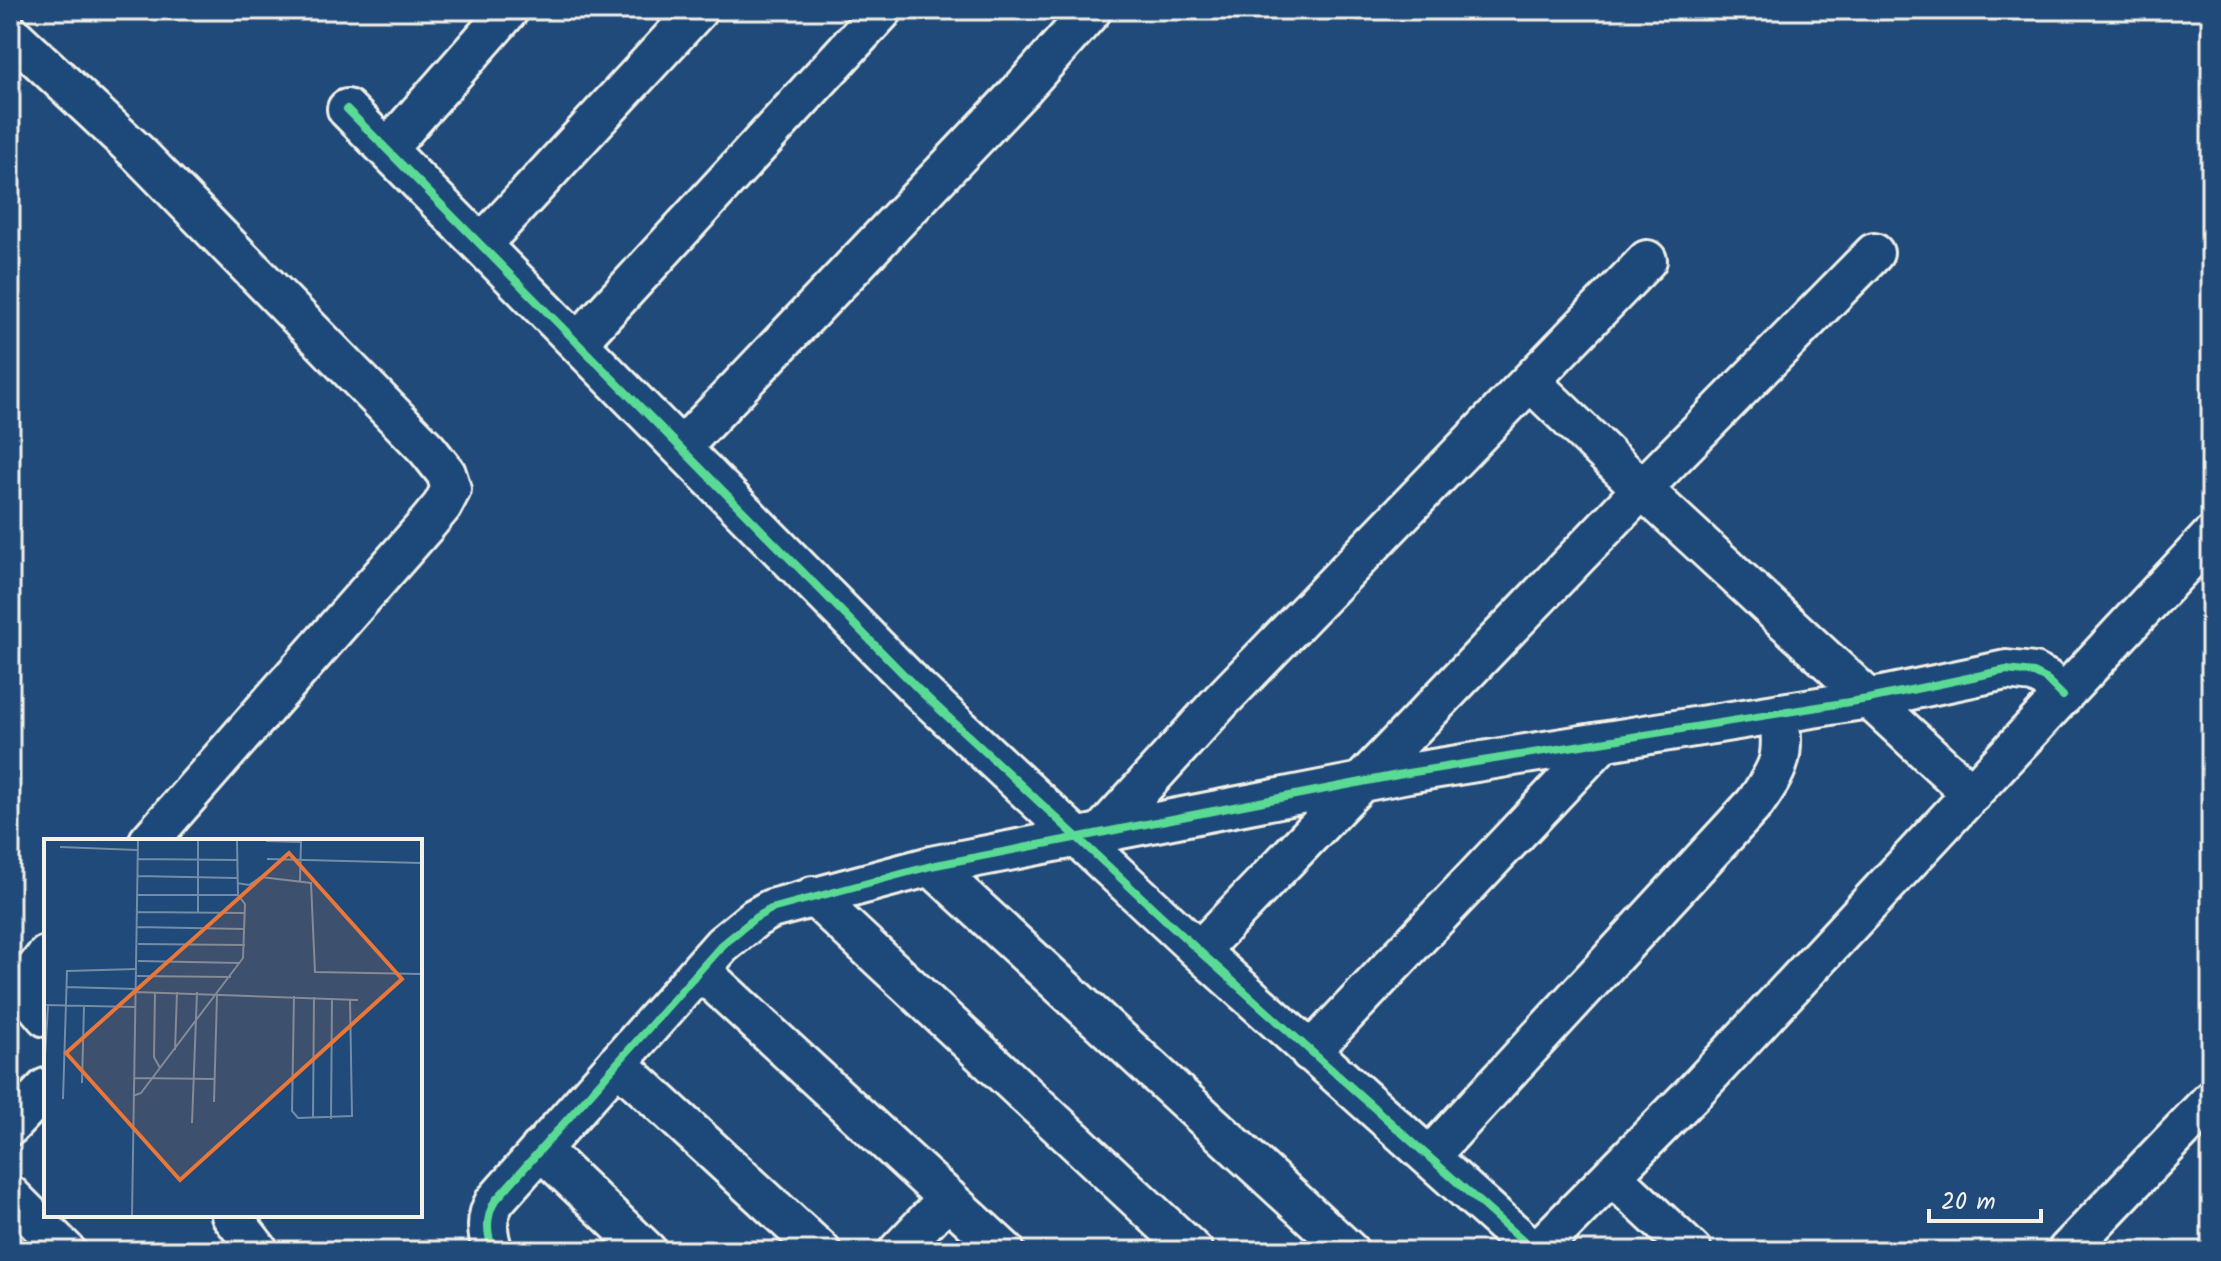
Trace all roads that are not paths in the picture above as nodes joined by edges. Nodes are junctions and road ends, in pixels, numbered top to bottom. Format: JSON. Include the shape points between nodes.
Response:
{"nodes":[{"id":1,"x":509,"y":10,"type":"edge"},
{"id":2,"x":698,"y":10,"type":"edge"},
{"id":3,"x":883,"y":10,"type":"edge"},
{"id":4,"x":1092,"y":10,"type":"edge"},
{"id":5,"x":10,"y":33,"type":"edge"},
{"id":6,"x":347,"y":109,"type":"dead end"},
{"id":7,"x":387,"y":149,"type":"junction"},
{"id":8,"x":481,"y":245,"type":"junction"},
{"id":9,"x":1874,"y":253,"type":"dead end"},
{"id":10,"x":1647,"y":260,"type":"dead end"},
{"id":11,"x":578,"y":342,"type":"junction"},
{"id":12,"x":1530,"y":381,"type":"junction"},
{"id":13,"x":681,"y":448,"type":"junction"},
{"id":14,"x":1642,"y":489,"type":"junction"},
{"id":15,"x":2211,"y":536,"type":"edge"},
{"id":16,"x":2063,"y":696,"type":"junction"},
{"id":17,"x":1868,"y":699,"type":"junction"},
{"id":18,"x":1779,"y":713,"type":"junction"},
{"id":19,"x":1603,"y":742,"type":"junction"},
{"id":20,"x":1362,"y":782,"type":"junction"},
{"id":21,"x":1972,"y":794,"type":"junction"},
{"id":22,"x":1088,"y":835,"type":"junction"},
{"id":23,"x":151,"y":839,"type":"edge"},
{"id":24,"x":931,"y":866,"type":"junction"},
{"id":25,"x":813,"y":896,"type":"junction"},
{"id":26,"x":1199,"y":951,"type":"junction"},
{"id":27,"x":44,"y":958,"type":"edge"},
{"id":28,"x":700,"y":970,"type":"junction"},
{"id":29,"x":44,"y":1015,"type":"edge"},
{"id":30,"x":1310,"y":1052,"type":"junction"},
{"id":31,"x":617,"y":1063,"type":"junction"},
{"id":32,"x":44,"y":1090,"type":"edge"},
{"id":33,"x":2211,"y":1100,"type":"edge"},
{"id":34,"x":10,"y":1126,"type":"edge"},
{"id":35,"x":540,"y":1149,"type":"junction"},
{"id":36,"x":1429,"y":1157,"type":"junction"},
{"id":37,"x":1612,"y":1176,"type":"junction"},
{"id":38,"x":10,"y":1195,"type":"edge"},
{"id":39,"x":948,"y":1198,"type":"junction"},
{"id":40,"x":233,"y":1217,"type":"edge"},
{"id":41,"x":66,"y":1251,"type":"edge"},
{"id":42,"x":259,"y":1251,"type":"edge"},
{"id":43,"x":493,"y":1251,"type":"edge"},
{"id":44,"x":647,"y":1251,"type":"edge"},
{"id":45,"x":821,"y":1251,"type":"edge"},
{"id":46,"x":898,"y":1251,"type":"edge"},
{"id":47,"x":1005,"y":1251,"type":"edge"},
{"id":48,"x":1193,"y":1251,"type":"edge"},
{"id":49,"x":1349,"y":1251,"type":"edge"},
{"id":50,"x":1535,"y":1251,"type":"edge"},
{"id":51,"x":1692,"y":1251,"type":"edge"},
{"id":52,"x":2067,"y":1251,"type":"edge"}],
"edges":[{"from":1,"to":7,"type":"street"},
{"from":2,"to":8,"type":"street"},
{"from":3,"to":11,"type":"street"},
{"from":4,"to":13,"type":"street"},
{"from":5,"to":23,"type":"street","via":[[137,152],[427,449],[451,489],[417,536]]},
{"from":6,"to":7,"type":"street"},
{"from":7,"to":8,"type":"street"},
{"from":8,"to":11,"type":"street"},
{"from":9,"to":14,"type":"street"},
{"from":10,"to":12,"type":"street"},
{"from":11,"to":13,"type":"street"},
{"from":12,"to":14,"type":"street"},
{"from":12,"to":22,"type":"street"},
{"from":13,"to":22,"type":"street","via":[[919,690]]},
{"from":14,"to":17,"type":"street"},
{"from":14,"to":20,"type":"street"},
{"from":15,"to":16,"type":"street"},
{"from":16,"to":17,"type":"street","via":[[2046,679],[2020,670]]},
{"from":16,"to":21,"type":"street"},
{"from":17,"to":18,"type":"street"},
{"from":17,"to":21,"type":"street"},
{"from":18,"to":19,"type":"street"},
{"from":18,"to":36,"type":"street","via":[[1779,763],[1755,803]]},
{"from":19,"to":20,"type":"street"},
{"from":19,"to":30,"type":"street"},
{"from":20,"to":22,"type":"street"},
{"from":20,"to":26,"type":"street"},
{"from":21,"to":37,"type":"street"},
{"from":22,"to":24,"type":"street"},
{"from":22,"to":26,"type":"street"},
{"from":24,"to":25,"type":"street"},
{"from":24,"to":49,"type":"street"},
{"from":25,"to":28,"type":"street","via":[[755,918]]},
{"from":25,"to":48,"type":"street"},
{"from":26,"to":30,"type":"street"},
{"from":27,"to":29,"type":"street","via":[[27,989]]},
{"from":28,"to":31,"type":"street"},
{"from":28,"to":39,"type":"street"},
{"from":30,"to":36,"type":"street"},
{"from":31,"to":35,"type":"street"},
{"from":31,"to":45,"type":"street"},
{"from":32,"to":34,"type":"street"},
{"from":33,"to":52,"type":"street"},
{"from":35,"to":43,"type":"street","via":[[489,1212]]},
{"from":35,"to":44,"type":"street"},
{"from":36,"to":50,"type":"street"},
{"from":37,"to":50,"type":"street"},
{"from":37,"to":51,"type":"street"},
{"from":38,"to":41,"type":"street"},
{"from":39,"to":46,"type":"street"},
{"from":39,"to":47,"type":"street"},
{"from":40,"to":42,"type":"street"}]}
